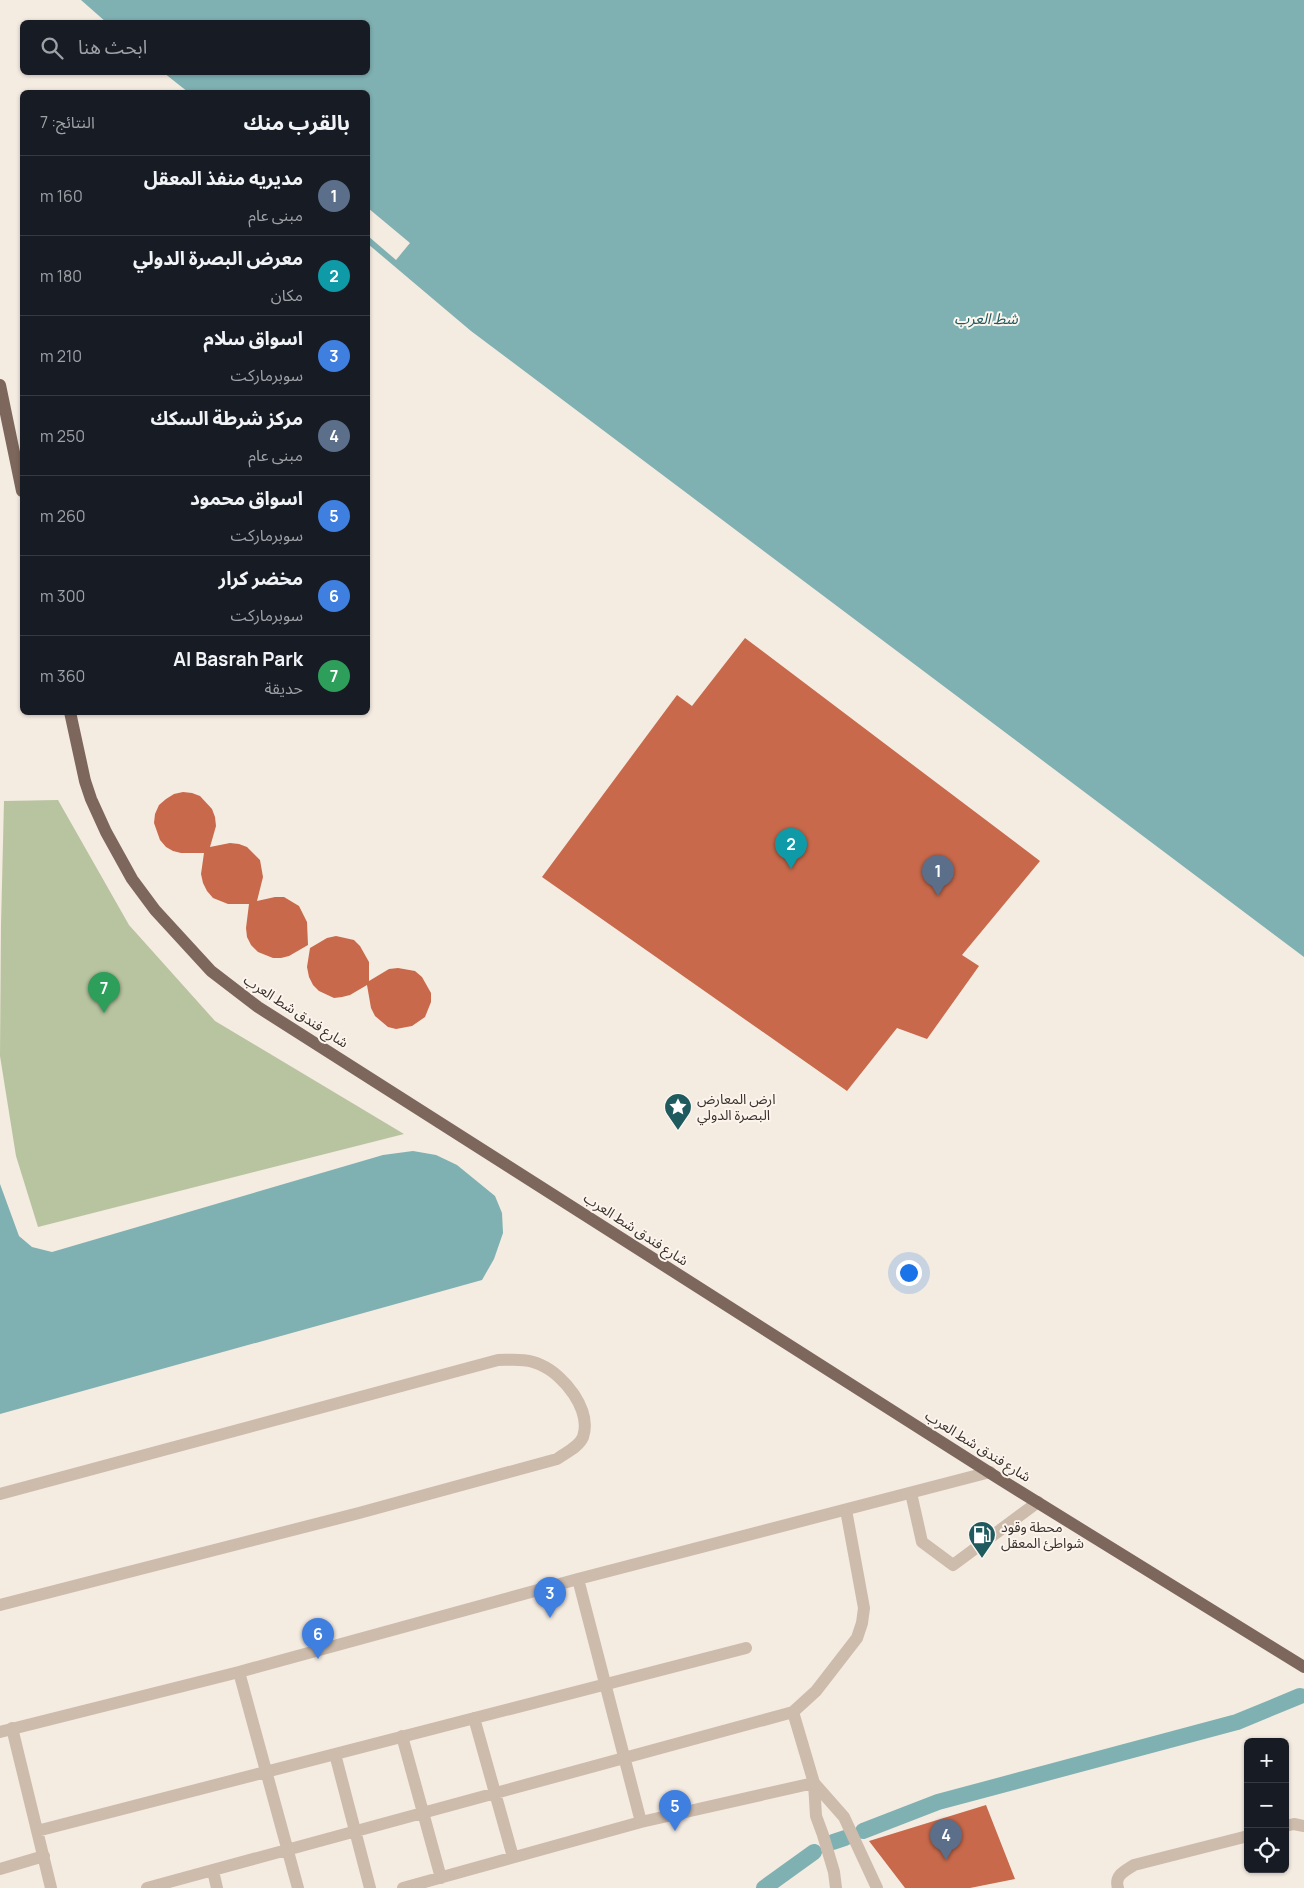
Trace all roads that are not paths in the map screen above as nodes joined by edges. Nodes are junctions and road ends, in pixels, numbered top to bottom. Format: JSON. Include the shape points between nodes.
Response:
{"nodes":[{"id":1,"x":0,"y":385,"type":"edge"},
{"id":2,"x":20,"y":481,"type":"edge"},
{"id":3,"x":71,"y":715,"type":"edge"},
{"id":4,"x":990,"y":1472,"type":"junction"},
{"id":5,"x":912,"y":1493,"type":"junction"},
{"id":6,"x":0,"y":1494,"type":"edge"},
{"id":7,"x":1038,"y":1502,"type":"junction"},
{"id":8,"x":846,"y":1510,"type":"junction"},
{"id":9,"x":578,"y":1579,"type":"junction"},
{"id":10,"x":0,"y":1605,"type":"edge"},
{"id":11,"x":746,"y":1648,"type":"dead end"},
{"id":12,"x":1304,"y":1667,"type":"edge"},
{"id":13,"x":239,"y":1672,"type":"junction"},
{"id":14,"x":604,"y":1684,"type":"junction"},
{"id":15,"x":793,"y":1712,"type":"junction"},
{"id":16,"x":474,"y":1718,"type":"junction"},
{"id":17,"x":6,"y":1730,"type":"edge"},
{"id":18,"x":402,"y":1736,"type":"junction"},
{"id":19,"x":335,"y":1754,"type":"junction"},
{"id":20,"x":624,"y":1758,"type":"junction"},
{"id":21,"x":267,"y":1772,"type":"junction"},
{"id":22,"x":814,"y":1783,"type":"junction"},
{"id":23,"x":495,"y":1793,"type":"junction"},
{"id":24,"x":423,"y":1813,"type":"junction"},
{"id":25,"x":640,"y":1822,"type":"junction"},
{"id":26,"x":1289,"y":1825,"type":"edge"},
{"id":27,"x":1304,"y":1826,"type":"edge"},
{"id":28,"x":37,"y":1831,"type":"junction"},
{"id":29,"x":355,"y":1831,"type":"junction"},
{"id":30,"x":1244,"y":1837,"type":"edge"},
{"id":31,"x":288,"y":1850,"type":"junction"},
{"id":32,"x":44,"y":1856,"type":"junction"},
{"id":33,"x":513,"y":1857,"type":"junction"},
{"id":34,"x":0,"y":1869,"type":"edge"},
{"id":35,"x":213,"y":1871,"type":"junction"},
{"id":36,"x":441,"y":1878,"type":"junction"},
{"id":37,"x":51,"y":1888,"type":"edge"},
{"id":38,"x":147,"y":1888,"type":"edge"},
{"id":39,"x":217,"y":1888,"type":"edge"},
{"id":40,"x":298,"y":1888,"type":"edge"},
{"id":41,"x":370,"y":1888,"type":"edge"},
{"id":42,"x":403,"y":1888,"type":"edge"},
{"id":43,"x":836,"y":1888,"type":"edge"},
{"id":44,"x":876,"y":1888,"type":"edge"},
{"id":45,"x":1118,"y":1888,"type":"edge"}],
"edges":[{"from":1,"to":2,"type":"main road"},
{"from":3,"to":4,"type":"main road","name":"شارع فندق شط العرب","via":[[91,799],[106,832],[132,879],[155,910],[211,971],[258,1007]]},
{"from":4,"to":5,"type":"street"},
{"from":4,"to":7,"type":"main road","name":"شارع فندق شط العرب"},
{"from":5,"to":7,"type":"street","via":[[922,1542],[952,1565]]},
{"from":5,"to":8,"type":"street"},
{"from":6,"to":10,"type":"street","via":[[498,1360],[540,1364],[560,1376],[573,1393],[585,1420],[583,1438],[573,1449],[556,1459]]},
{"from":7,"to":12,"type":"main road","name":"شارع فندق شط العرب"},
{"from":8,"to":9,"type":"street"},
{"from":8,"to":15,"type":"street","via":[[864,1608],[862,1623],[857,1638],[816,1691]]},
{"from":9,"to":13,"type":"street"},
{"from":9,"to":14,"type":"street"},
{"from":11,"to":14,"type":"street"},
{"from":13,"to":17,"type":"street"},
{"from":13,"to":21,"type":"street"},
{"from":14,"to":16,"type":"street"},
{"from":14,"to":20,"type":"street"},
{"from":15,"to":20,"type":"street"},
{"from":15,"to":22,"type":"street"},
{"from":16,"to":18,"type":"street"},
{"from":16,"to":23,"type":"street"},
{"from":17,"to":28,"type":"street"},
{"from":18,"to":19,"type":"street"},
{"from":18,"to":24,"type":"street"},
{"from":19,"to":21,"type":"street"},
{"from":19,"to":29,"type":"street"},
{"from":20,"to":23,"type":"street"},
{"from":20,"to":25,"type":"street"},
{"from":21,"to":28,"type":"street"},
{"from":21,"to":31,"type":"street"},
{"from":22,"to":25,"type":"street"},
{"from":22,"to":43,"type":"street","via":[[816,1816]]},
{"from":22,"to":44,"type":"street","via":[[844,1817]]},
{"from":23,"to":24,"type":"street"},
{"from":23,"to":33,"type":"street"},
{"from":24,"to":29,"type":"street"},
{"from":24,"to":36,"type":"street"},
{"from":25,"to":33,"type":"street"},
{"from":26,"to":27,"type":"street"},
{"from":28,"to":32,"type":"street"},
{"from":29,"to":31,"type":"street"},
{"from":29,"to":41,"type":"street"},
{"from":30,"to":45,"type":"street","via":[[1134,1865],[1119,1874]]},
{"from":31,"to":35,"type":"street"},
{"from":31,"to":40,"type":"street"},
{"from":32,"to":34,"type":"street"},
{"from":32,"to":37,"type":"street"},
{"from":33,"to":36,"type":"street"},
{"from":35,"to":38,"type":"street"},
{"from":35,"to":39,"type":"street"},
{"from":36,"to":42,"type":"street"}]}
